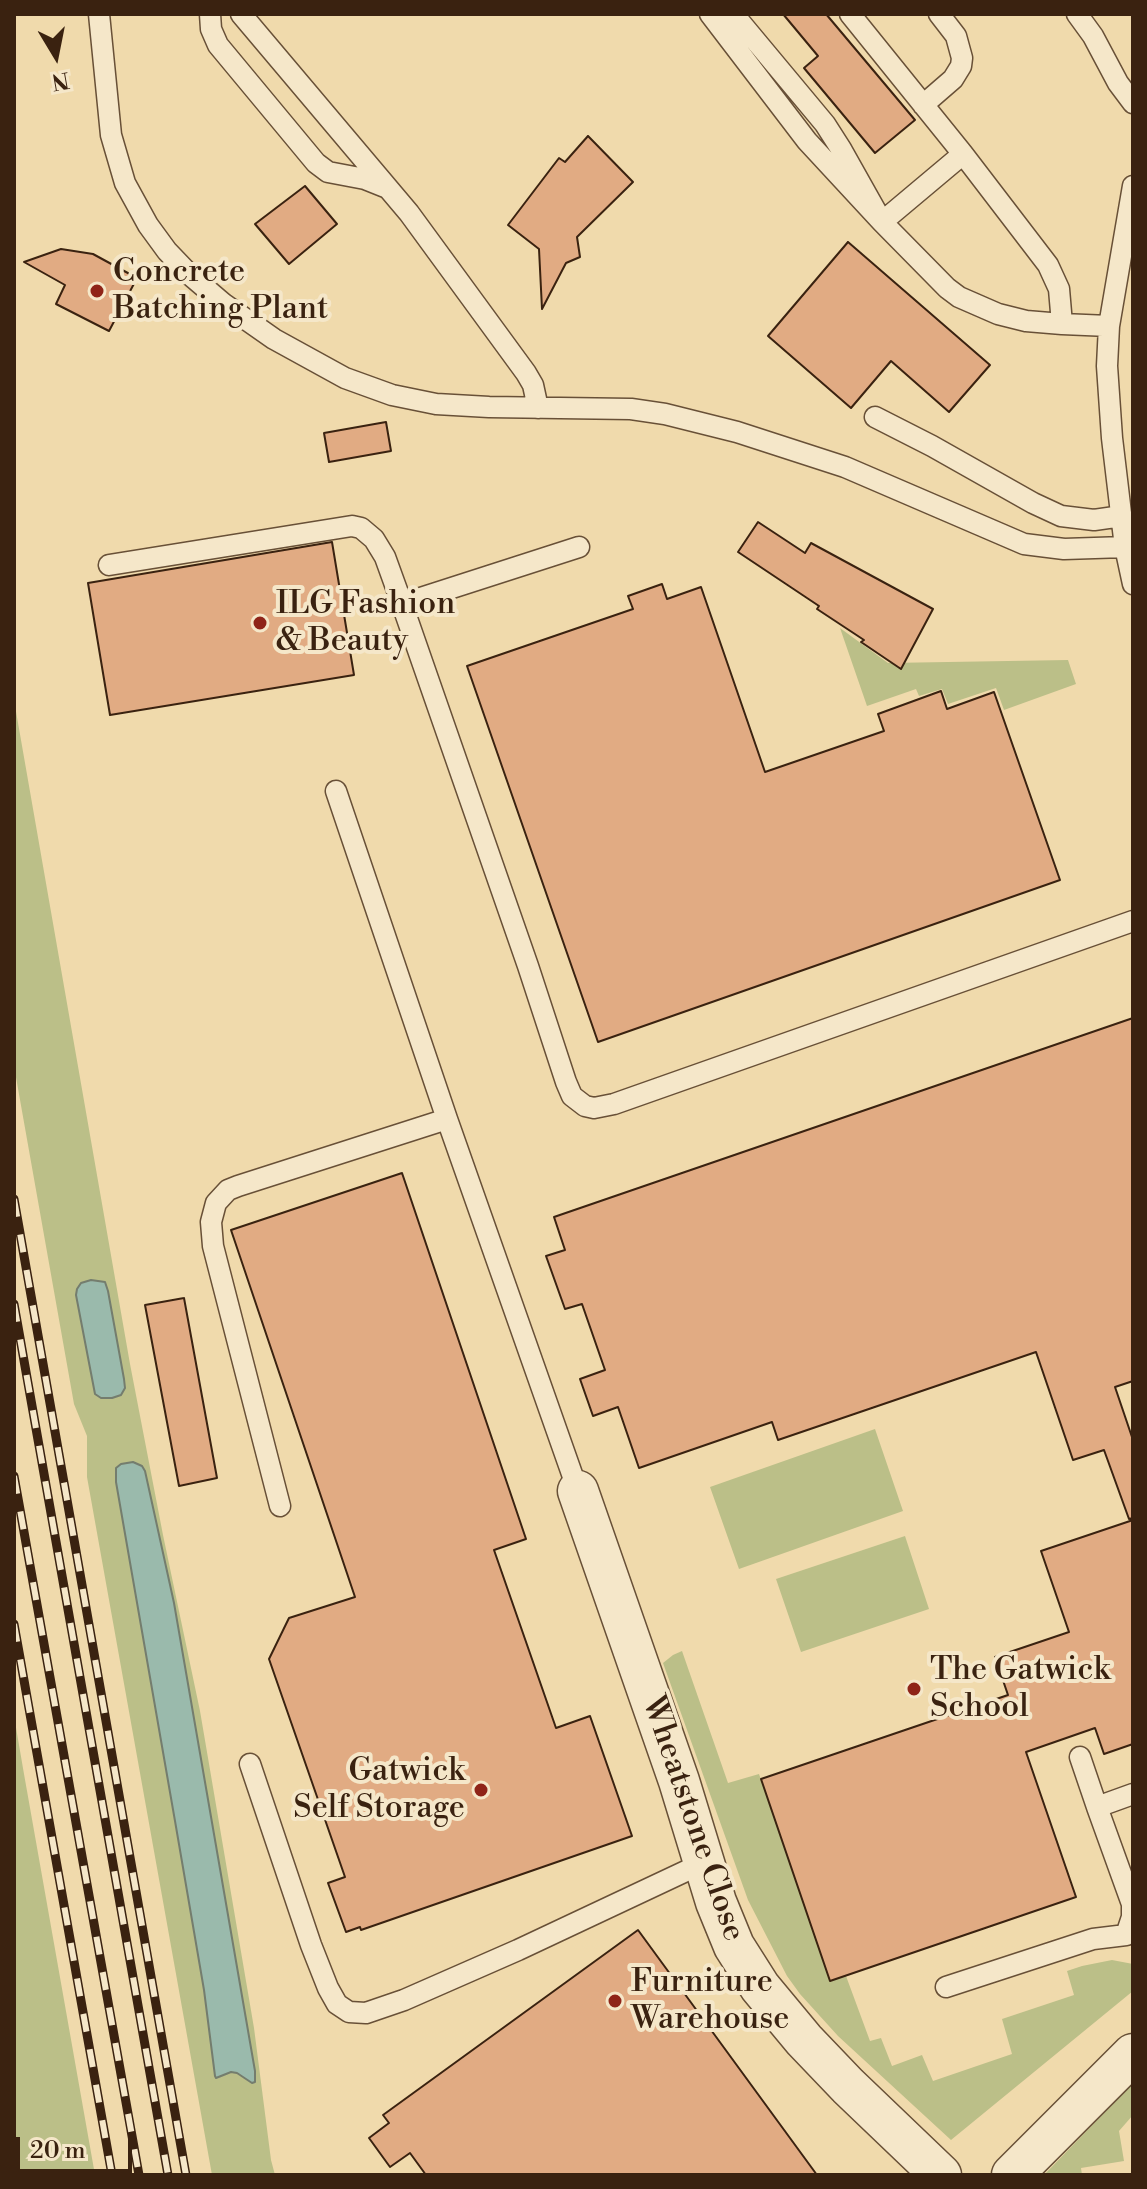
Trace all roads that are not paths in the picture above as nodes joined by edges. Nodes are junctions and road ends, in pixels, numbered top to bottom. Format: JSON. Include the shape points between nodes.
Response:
{"nodes":[{"id":1,"x":99,"y":14,"type":"edge"},
{"id":2,"x":210,"y":14,"type":"edge"},
{"id":3,"x":241,"y":14,"type":"edge"},
{"id":4,"x":710,"y":14,"type":"edge"},
{"id":5,"x":731,"y":14,"type":"edge"},
{"id":6,"x":850,"y":14,"type":"edge"},
{"id":7,"x":939,"y":14,"type":"edge"},
{"id":8,"x":1077,"y":14,"type":"edge"},
{"id":9,"x":1133,"y":103,"type":"edge"},
{"id":10,"x":923,"y":105,"type":"junction"},
{"id":11,"x":963,"y":154,"type":"junction"},
{"id":12,"x":1133,"y":186,"type":"edge"},
{"id":13,"x":387,"y":188,"type":"junction"},
{"id":14,"x":882,"y":222,"type":"junction"},
{"id":15,"x":1062,"y":324,"type":"junction"},
{"id":16,"x":1109,"y":326,"type":"junction"},
{"id":17,"x":538,"y":408,"type":"junction"},
{"id":18,"x":875,"y":417,"type":"dead end"},
{"id":19,"x":1122,"y":516,"type":"junction"},
{"id":20,"x":579,"y":547,"type":"dead end"},
{"id":21,"x":1125,"y":547,"type":"junction"},
{"id":22,"x":109,"y":565,"type":"dead end"},
{"id":23,"x":1133,"y":584,"type":"edge"},
{"id":24,"x":402,"y":604,"type":"junction"},
{"id":25,"x":336,"y":791,"type":"dead end"},
{"id":26,"x":1133,"y":921,"type":"edge"},
{"id":27,"x":447,"y":1119,"type":"junction"},
{"id":28,"x":578,"y":1491,"type":"joint"},
{"id":29,"x":280,"y":1506,"type":"dead end"},
{"id":30,"x":1080,"y":1757,"type":"dead end"},
{"id":31,"x":250,"y":1764,"type":"dead end"},
{"id":32,"x":1133,"y":1794,"type":"edge"},
{"id":33,"x":1097,"y":1807,"type":"junction"},
{"id":34,"x":703,"y":1863,"type":"junction"},
{"id":35,"x":1130,"y":1935,"type":"edge"},
{"id":36,"x":946,"y":1987,"type":"dead end"},
{"id":37,"x":1133,"y":2054,"type":"edge"},
{"id":38,"x":941,"y":2175,"type":"edge"},
{"id":39,"x":1012,"y":2175,"type":"edge"}],
"edges":[{"from":1,"to":17,"type":"lane","via":[[117,160],[148,225],[190,275],[274,339],[370,388],[415,402]]},
{"from":2,"to":13,"type":"lane","via":[[218,45],[311,159],[328,172]]},
{"from":3,"to":13,"type":"lane"},
{"from":4,"to":14,"type":"lane","via":[[807,141]]},
{"from":5,"to":14,"type":"lane","via":[[825,124]]},
{"from":6,"to":10,"type":"lane"},
{"from":7,"to":10,"type":"lane","via":[[960,44],[961,66]]},
{"from":8,"to":9,"type":"lane"},
{"from":10,"to":11,"type":"lane"},
{"from":11,"to":14,"type":"lane"},
{"from":11,"to":15,"type":"lane","via":[[1048,265],[1059,289]]},
{"from":12,"to":16,"type":"lane"},
{"from":13,"to":17,"type":"lane","via":[[526,373]]},
{"from":14,"to":15,"type":"lane","via":[[959,297],[1011,318]]},
{"from":15,"to":16,"type":"lane"},
{"from":16,"to":19,"type":"lane","via":[[1109,410]]},
{"from":17,"to":21,"type":"lane","via":[[665,414],[845,467],[1024,544]]},
{"from":18,"to":19,"type":"lane","via":[[1061,516]]},
{"from":19,"to":21,"type":"lane"},
{"from":20,"to":24,"type":"lane"},
{"from":21,"to":23,"type":"lane"},
{"from":22,"to":24,"type":"lane","via":[[352,526],[367,532],[380,547]]},
{"from":24,"to":26,"type":"lane","via":[[566,1082],[585,1106],[614,1104]]},
{"from":25,"to":27,"type":"lane"},
{"from":27,"to":28,"type":"lane"},
{"from":27,"to":29,"type":"lane","via":[[238,1186],[216,1203],[213,1246]]},
{"from":28,"to":34,"type":"street","name":"Wheatstone Close"},
{"from":30,"to":33,"type":"lane"},
{"from":31,"to":34,"type":"lane","via":[[328,1988],[349,2012],[366,2013],[404,2000]]},
{"from":32,"to":33,"type":"lane"},
{"from":33,"to":35,"type":"lane","via":[[1132,1904]]},
{"from":34,"to":38,"type":"street","name":"Wheatstone Close","via":[[734,1946],[760,1987],[804,2040]]},
{"from":35,"to":36,"type":"lane","via":[[1093,1939]]},
{"from":37,"to":39,"type":"street"}]}
